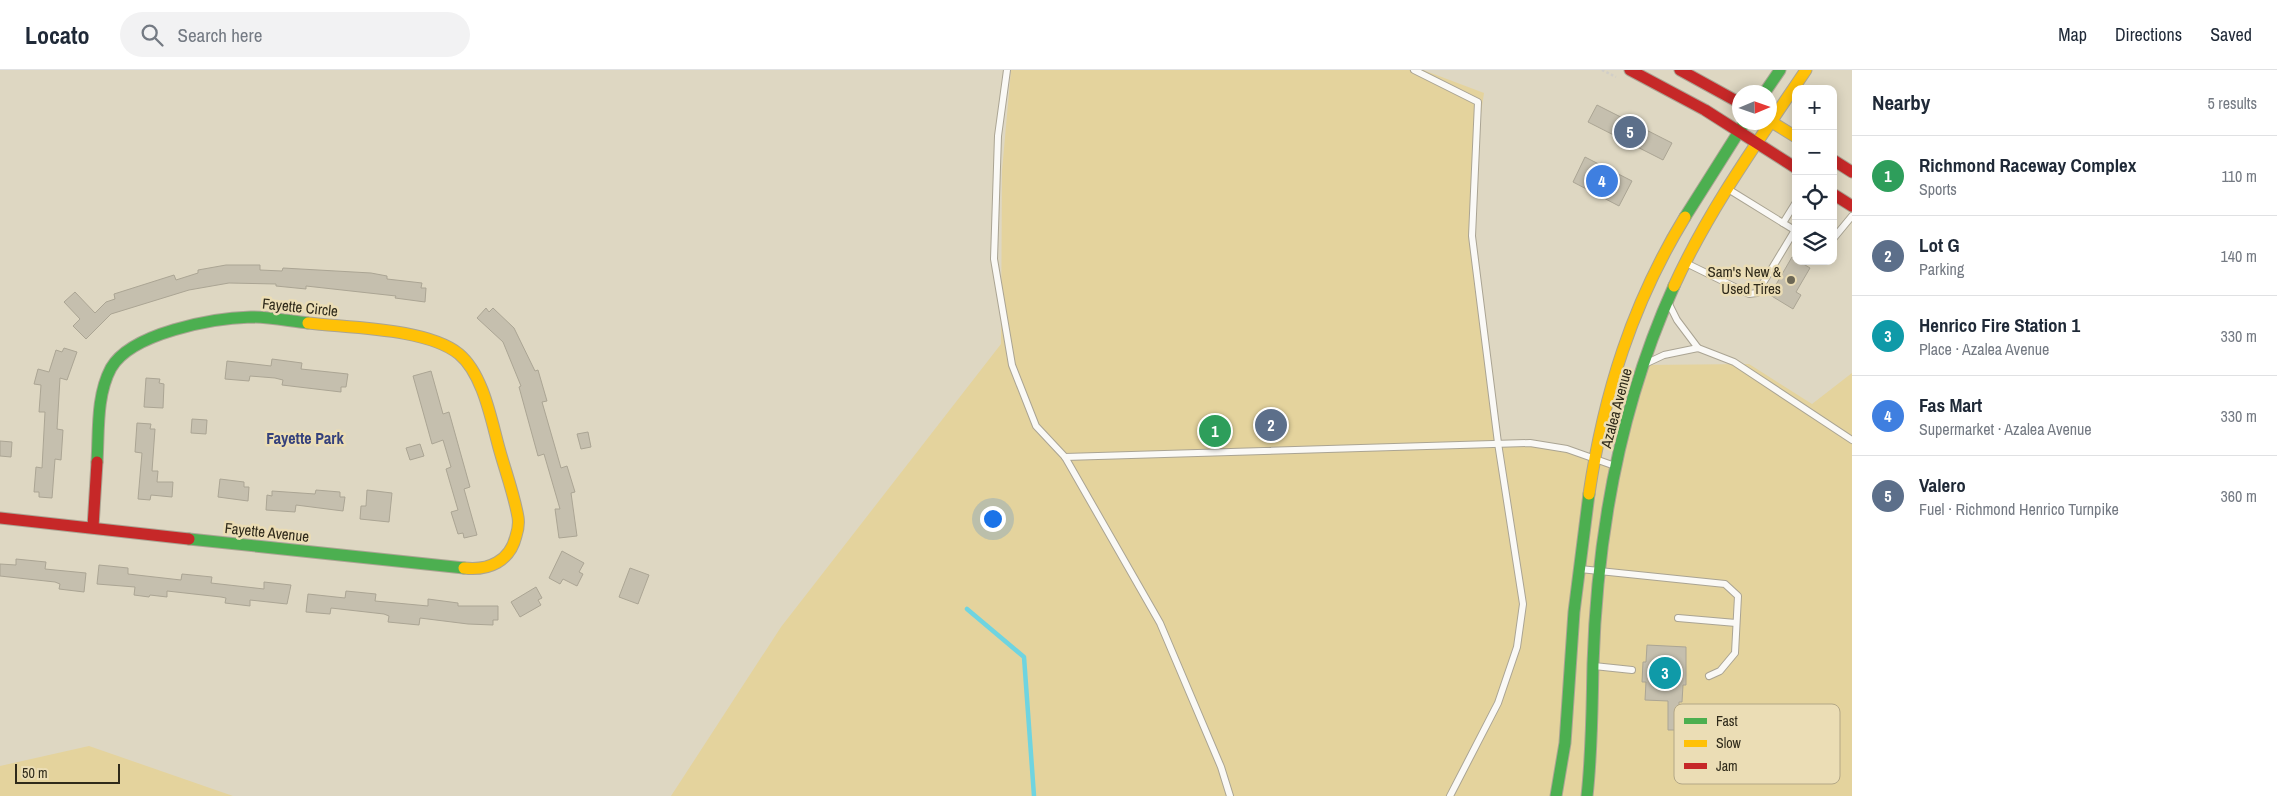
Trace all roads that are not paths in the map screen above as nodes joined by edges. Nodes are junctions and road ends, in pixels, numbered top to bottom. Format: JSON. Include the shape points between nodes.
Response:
{"nodes":[{"id":1,"x":1007,"y":70,"type":"edge"},
{"id":2,"x":1414,"y":70,"type":"edge"},
{"id":3,"x":1630,"y":70,"type":"edge"},
{"id":4,"x":1680,"y":70,"type":"edge"},
{"id":5,"x":1780,"y":70,"type":"edge"},
{"id":6,"x":1806,"y":70,"type":"edge"},
{"id":7,"x":1770,"y":85,"type":"edge"},
{"id":8,"x":1732,"y":99,"type":"edge"},
{"id":9,"x":1777,"y":113,"type":"edge"},
{"id":10,"x":1732,"y":123,"type":"edge"},
{"id":11,"x":1777,"y":126,"type":"edge"},
{"id":12,"x":1740,"y":130,"type":"edge"},
{"id":13,"x":1745,"y":130,"type":"edge"},
{"id":14,"x":1766,"y":130,"type":"edge"},
{"id":15,"x":1792,"y":135,"type":"edge"},
{"id":16,"x":1758,"y":144,"type":"junction"},
{"id":17,"x":1837,"y":163,"type":"edge"},
{"id":18,"x":1792,"y":165,"type":"edge"},
{"id":19,"x":1852,"y":172,"type":"edge"},
{"id":20,"x":1728,"y":188,"type":"junction"},
{"id":21,"x":1837,"y":197,"type":"edge"},
{"id":22,"x":1852,"y":206,"type":"edge"},
{"id":23,"x":1792,"y":208,"type":"edge"},
{"id":24,"x":1852,"y":216,"type":"edge"},
{"id":25,"x":1783,"y":223,"type":"junction"},
{"id":26,"x":1792,"y":228,"type":"edge"},
{"id":27,"x":1837,"y":234,"type":"edge"},
{"id":28,"x":1792,"y":235,"type":"edge"},
{"id":29,"x":1686,"y":263,"type":"junction"},
{"id":30,"x":1668,"y":302,"type":"junction"},
{"id":31,"x":1698,"y":348,"type":"junction"},
{"id":32,"x":1643,"y":365,"type":"junction"},
{"id":33,"x":1852,"y":440,"type":"edge"},
{"id":34,"x":1498,"y":443,"type":"junction"},
{"id":35,"x":1065,"y":457,"type":"junction"},
{"id":36,"x":1596,"y":459,"type":"junction"},
{"id":37,"x":1616,"y":466,"type":"junction"},
{"id":38,"x":0,"y":518,"type":"edge"},
{"id":39,"x":93,"y":527,"type":"junction"},
{"id":40,"x":516,"y":540,"type":"joint"},
{"id":41,"x":1579,"y":569,"type":"junction"},
{"id":42,"x":1602,"y":572,"type":"junction"},
{"id":43,"x":1678,"y":618,"type":"dead end"},
{"id":44,"x":1736,"y":623,"type":"junction"},
{"id":45,"x":1593,"y":666,"type":"junction"},
{"id":46,"x":1632,"y":670,"type":"dead end"},
{"id":47,"x":1709,"y":676,"type":"dead end"},
{"id":48,"x":1230,"y":796,"type":"edge"},
{"id":49,"x":1450,"y":796,"type":"edge"},
{"id":50,"x":1556,"y":796,"type":"edge"},
{"id":51,"x":1587,"y":796,"type":"edge"}],
"edges":[{"from":1,"to":35,"type":"lane","via":[[998,136],[994,259],[1012,365],[1036,426]]},
{"from":2,"to":34,"type":"lane","via":[[1478,102],[1472,236]]},
{"from":3,"to":10,"type":"street"},
{"from":4,"to":8,"type":"street"},
{"from":5,"to":7,"type":"street"},
{"from":6,"to":9,"type":"street","name":"Azalea Avenue"},
{"from":11,"to":15,"type":"street"},
{"from":12,"to":36,"type":"street","name":"Azalea Avenue","via":[[1671,240],[1628,332],[1606,405]]},
{"from":13,"to":16,"type":"street"},
{"from":14,"to":16,"type":"street","name":"Azalea Avenue"},
{"from":16,"to":18,"type":"street"},
{"from":16,"to":20,"type":"street","name":"Azalea Avenue"},
{"from":17,"to":19,"type":"street"},
{"from":20,"to":25,"type":"lane"},
{"from":20,"to":29,"type":"street","name":"Azalea Avenue"},
{"from":21,"to":22,"type":"street"},
{"from":23,"to":25,"type":"lane"},
{"from":24,"to":27,"type":"lane"},
{"from":25,"to":26,"type":"lane"},
{"from":28,"to":29,"type":"lane","via":[[1757,293],[1749,294]]},
{"from":29,"to":30,"type":"street","name":"Azalea Avenue"},
{"from":30,"to":31,"type":"lane"},
{"from":30,"to":32,"type":"street","name":"Azalea Avenue"},
{"from":31,"to":32,"type":"lane","via":[[1664,355]]},
{"from":31,"to":33,"type":"lane","via":[[1734,362]]},
{"from":32,"to":37,"type":"street","name":"Azalea Avenue"},
{"from":34,"to":35,"type":"lane"},
{"from":34,"to":36,"type":"lane","via":[[1550,445]]},
{"from":34,"to":49,"type":"lane","via":[[1522,612],[1517,647],[1498,703]]},
{"from":35,"to":48,"type":"lane","via":[[1160,623],[1221,767]]},
{"from":36,"to":37,"type":"lane"},
{"from":36,"to":41,"type":"street","name":"Azalea Avenue"},
{"from":37,"to":42,"type":"street","name":"Azalea Avenue"},
{"from":38,"to":39,"type":"street","name":"Fayette Avenue"},
{"from":39,"to":40,"type":"street","name":"Fayette Avenue","via":[[469,570],[496,566],[512,551]]},
{"from":39,"to":40,"type":"street","name":"Fayette Circle","via":[[101,395],[111,368],[139,342],[166,332],[224,319],[252,317],[406,334],[440,342],[460,355],[475,376],[491,414],[518,513]]},
{"from":41,"to":42,"type":"lane"},
{"from":41,"to":50,"type":"street","name":"Azalea Avenue","via":[[1567,735]]},
{"from":42,"to":44,"type":"lane","via":[[1725,584],[1738,596]]},
{"from":42,"to":45,"type":"street","name":"Azalea Avenue"},
{"from":43,"to":44,"type":"lane"},
{"from":44,"to":47,"type":"lane","via":[[1735,652],[1720,671]]},
{"from":45,"to":46,"type":"lane"},
{"from":45,"to":51,"type":"street","name":"Azalea Avenue","via":[[1594,706]]}]}
